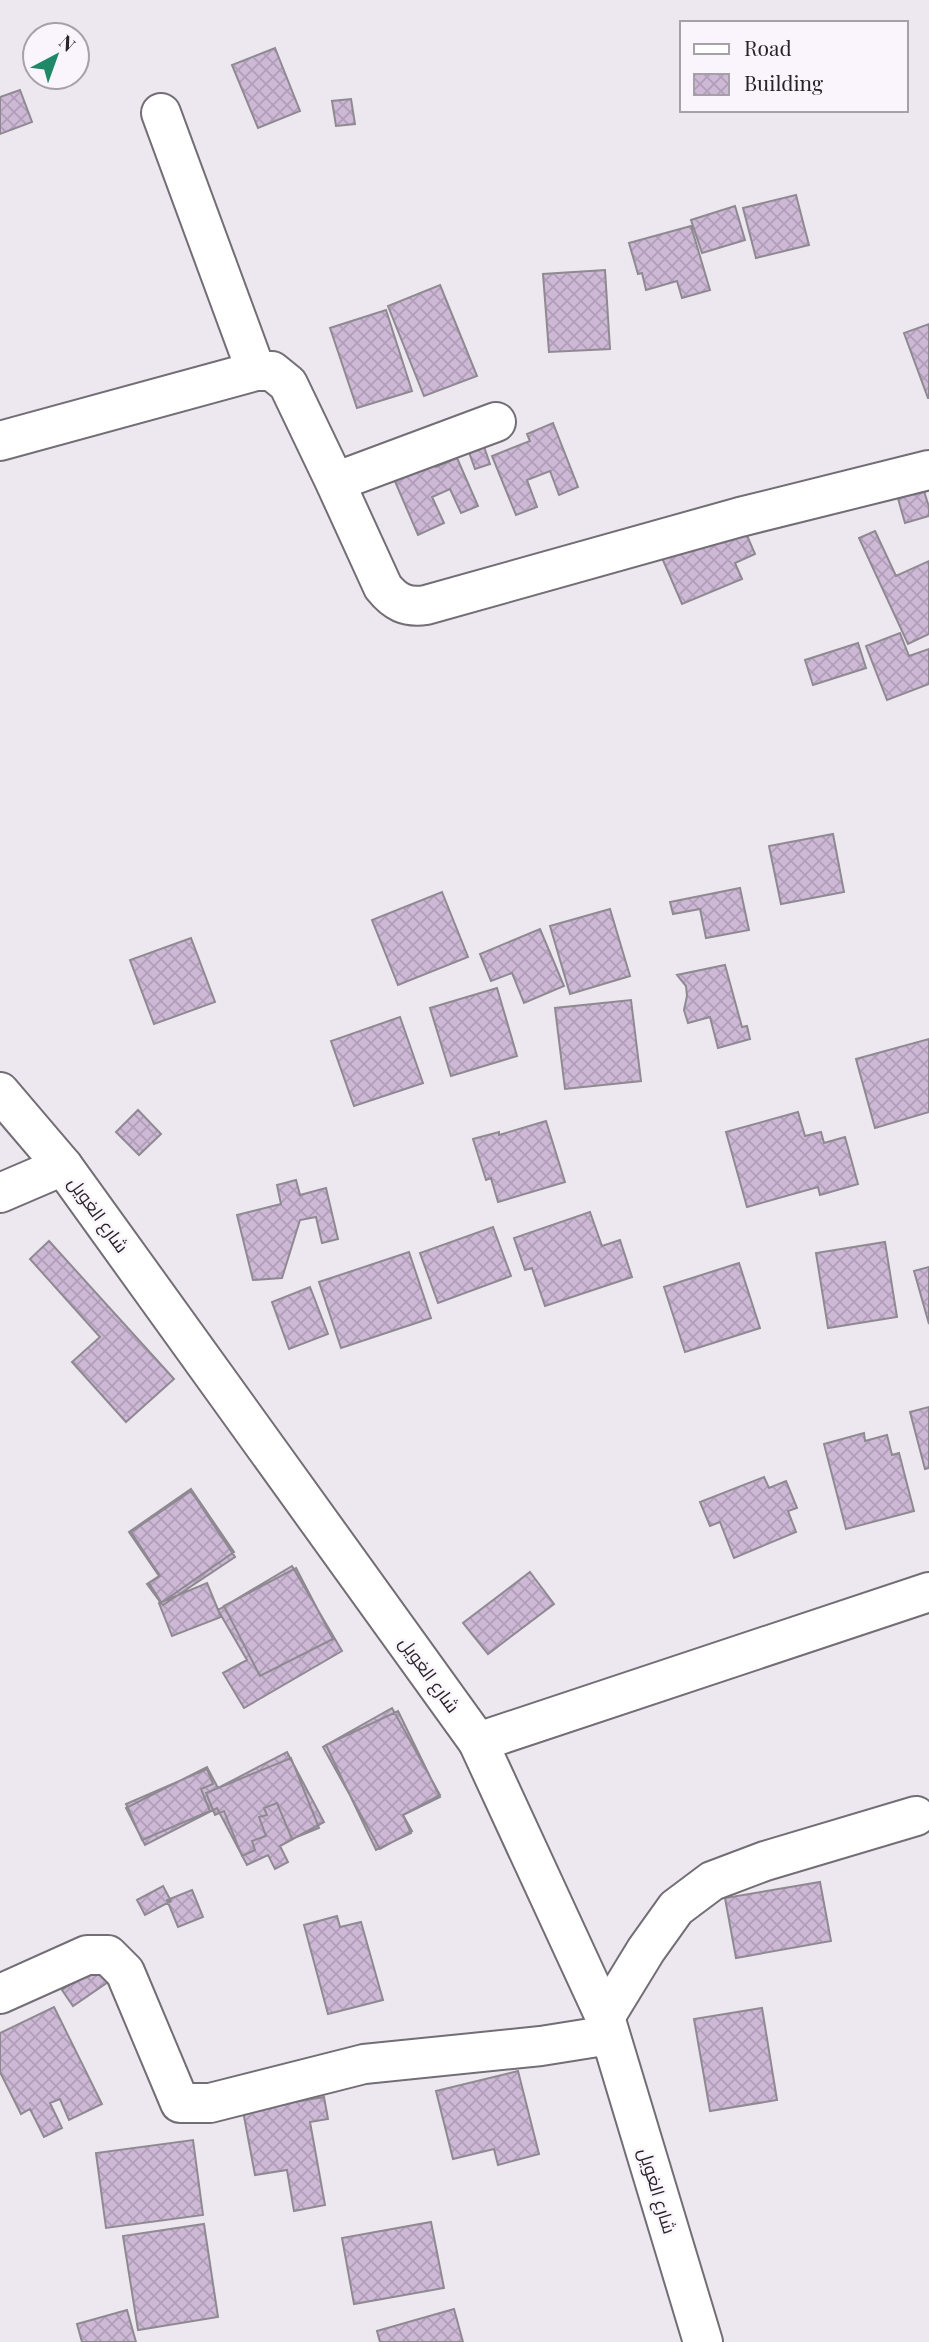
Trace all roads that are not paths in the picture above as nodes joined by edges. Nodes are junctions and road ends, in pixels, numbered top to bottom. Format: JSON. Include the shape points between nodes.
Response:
{"nodes":[{"id":1,"x":161,"y":113,"type":"dead end"},
{"id":2,"x":256,"y":371,"type":"junction"},
{"id":3,"x":496,"y":422,"type":"dead end"},
{"id":4,"x":0,"y":441,"type":"edge"},
{"id":5,"x":929,"y":470,"type":"edge"},
{"id":6,"x":335,"y":482,"type":"junction"},
{"id":7,"x":0,"y":1092,"type":"edge"},
{"id":8,"x":62,"y":1166,"type":"junction"},
{"id":9,"x":0,"y":1193,"type":"edge"},
{"id":10,"x":929,"y":1592,"type":"edge"},
{"id":11,"x":478,"y":1742,"type":"junction"},
{"id":12,"x":916,"y":1816,"type":"dead end"},
{"id":13,"x":0,"y":1994,"type":"edge"},
{"id":14,"x":608,"y":2026,"type":"junction"},
{"id":15,"x":703,"y":2342,"type":"edge"}],
"edges":[{"from":1,"to":2,"type":"street"},
{"from":2,"to":4,"type":"street"},
{"from":2,"to":6,"type":"street","via":[[272,371],[288,384]]},
{"from":3,"to":6,"type":"street"},
{"from":5,"to":6,"type":"street","via":[[411,607],[394,600],[383,587]]},
{"from":7,"to":8,"type":"street","name":"شارع الغويل"},
{"from":8,"to":9,"type":"street"},
{"from":8,"to":11,"type":"street","name":"شارع الغويل"},
{"from":10,"to":11,"type":"street"},
{"from":11,"to":14,"type":"street","name":"شارع الغويل"},
{"from":12,"to":14,"type":"street","via":[[765,1860],[712,1881],[676,1908],[646,1951]]},
{"from":13,"to":14,"type":"street","via":[[87,1955],[108,1955],[125,1972],[180,2103],[210,2103],[364,2063],[541,2046]]},
{"from":14,"to":15,"type":"street","name":"شارع الغويل"}]}
